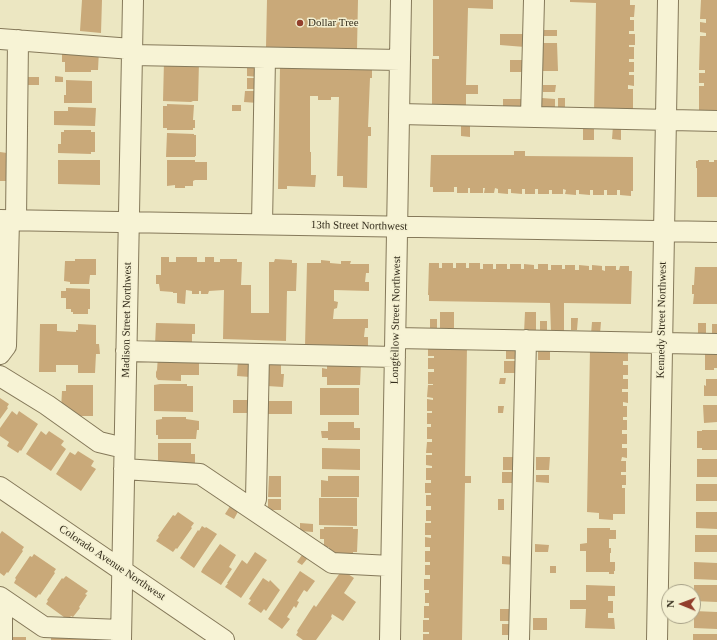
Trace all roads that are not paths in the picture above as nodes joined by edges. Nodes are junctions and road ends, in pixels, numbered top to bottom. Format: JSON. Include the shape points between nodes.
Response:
{"nodes":[{"id":1,"x":132,"y":0,"type":"edge"},
{"id":2,"x":401,"y":0,"type":"edge"},
{"id":3,"x":534,"y":0,"type":"edge"},
{"id":4,"x":668,"y":0,"type":"edge"},
{"id":5,"x":9,"y":39,"type":"edge"},
{"id":6,"x":132,"y":52,"type":"junction"},
{"id":7,"x":265,"y":58,"type":"junction"},
{"id":8,"x":400,"y":60,"type":"junction"},
{"id":9,"x":400,"y":114,"type":"junction"},
{"id":10,"x":531,"y":117,"type":"junction"},
{"id":11,"x":666,"y":120,"type":"junction"},
{"id":12,"x":717,"y":121,"type":"edge"},
{"id":13,"x":8,"y":220,"type":"edge"},
{"id":14,"x":129,"y":222,"type":"junction"},
{"id":15,"x":262,"y":224,"type":"junction"},
{"id":16,"x":398,"y":226,"type":"junction"},
{"id":17,"x":664,"y":231,"type":"junction"},
{"id":18,"x":717,"y":232,"type":"edge"},
{"id":19,"x":3,"y":330,"type":"edge"},
{"id":20,"x":526,"y":340,"type":"junction"},
{"id":21,"x":662,"y":342,"type":"junction"},
{"id":22,"x":717,"y":344,"type":"edge"},
{"id":23,"x":395,"y":347,"type":"junction"},
{"id":24,"x":126,"y":351,"type":"junction"},
{"id":25,"x":0,"y":354,"type":"edge"},
{"id":26,"x":259,"y":354,"type":"junction"},
{"id":27,"x":0,"y":376,"type":"edge"},
{"id":28,"x":124,"y":448,"type":"junction"},
{"id":29,"x":124,"y":469,"type":"junction"},
{"id":30,"x":0,"y":487,"type":"edge"},
{"id":31,"x":252,"y":509,"type":"junction"},
{"id":32,"x":391,"y":566,"type":"junction"},
{"id":33,"x":122,"y":570,"type":"junction"},
{"id":34,"x":4,"y":600,"type":"edge"},
{"id":35,"x":121,"y":635,"type":"edge"},
{"id":36,"x":2,"y":640,"type":"edge"},
{"id":37,"x":224,"y":640,"type":"edge"},
{"id":38,"x":390,"y":640,"type":"edge"},
{"id":39,"x":519,"y":640,"type":"edge"},
{"id":40,"x":657,"y":640,"type":"edge"}],
"edges":[{"from":1,"to":6,"type":"street","name":"Madison Street Northwest"},
{"from":2,"to":8,"type":"street","name":"Longfellow Street Northwest"},
{"from":3,"to":10,"type":"street"},
{"from":4,"to":11,"type":"street","name":"Kennedy Street Northwest"},
{"from":5,"to":6,"type":"street"},
{"from":5,"to":13,"type":"street"},
{"from":6,"to":7,"type":"street"},
{"from":6,"to":14,"type":"street","name":"Madison Street Northwest"},
{"from":7,"to":8,"type":"street"},
{"from":7,"to":15,"type":"street"},
{"from":8,"to":9,"type":"street","name":"Longfellow Street Northwest"},
{"from":9,"to":10,"type":"street"},
{"from":9,"to":16,"type":"street","name":"Longfellow Street Northwest"},
{"from":10,"to":11,"type":"street"},
{"from":11,"to":12,"type":"street"},
{"from":11,"to":17,"type":"street","name":"Kennedy Street Northwest"},
{"from":13,"to":14,"type":"street","name":"13th Street Northwest"},
{"from":13,"to":19,"type":"street"},
{"from":14,"to":15,"type":"street","name":"13th Street Northwest"},
{"from":14,"to":24,"type":"street","name":"Madison Street Northwest"},
{"from":15,"to":16,"type":"street","name":"13th Street Northwest"},
{"from":16,"to":17,"type":"street","name":"13th Street Northwest"},
{"from":16,"to":23,"type":"street","name":"Longfellow Street Northwest"},
{"from":17,"to":18,"type":"street","name":"13th Street Northwest"},
{"from":17,"to":21,"type":"street","name":"Kennedy Street Northwest"},
{"from":19,"to":25,"type":"street","via":[[6,346]]},
{"from":20,"to":21,"type":"street"},
{"from":20,"to":23,"type":"street"},
{"from":20,"to":39,"type":"street"},
{"from":21,"to":22,"type":"street"},
{"from":21,"to":40,"type":"street","name":"Kennedy Street Northwest"},
{"from":23,"to":26,"type":"street"},
{"from":23,"to":32,"type":"street","name":"Longfellow Street Northwest"},
{"from":24,"to":26,"type":"street"},
{"from":24,"to":28,"type":"street","name":"Madison Street Northwest"},
{"from":26,"to":31,"type":"street","via":[[256,499]]},
{"from":27,"to":28,"type":"street","via":[[100,442]]},
{"from":28,"to":29,"type":"street","name":"Madison Street Northwest"},
{"from":29,"to":31,"type":"street","via":[[200,474]]},
{"from":29,"to":33,"type":"street","name":"Madison Street Northwest"},
{"from":30,"to":33,"type":"street","name":"Colorado Avenue Northwest"},
{"from":31,"to":32,"type":"street","via":[[332,562]]},
{"from":32,"to":38,"type":"street","name":"Longfellow Street Northwest"},
{"from":33,"to":35,"type":"street","name":"Madison Street Northwest"},
{"from":33,"to":37,"type":"street","name":"Colorado Avenue Northwest"},
{"from":34,"to":35,"type":"street","via":[[44,627]]},
{"from":34,"to":36,"type":"street"}]}
